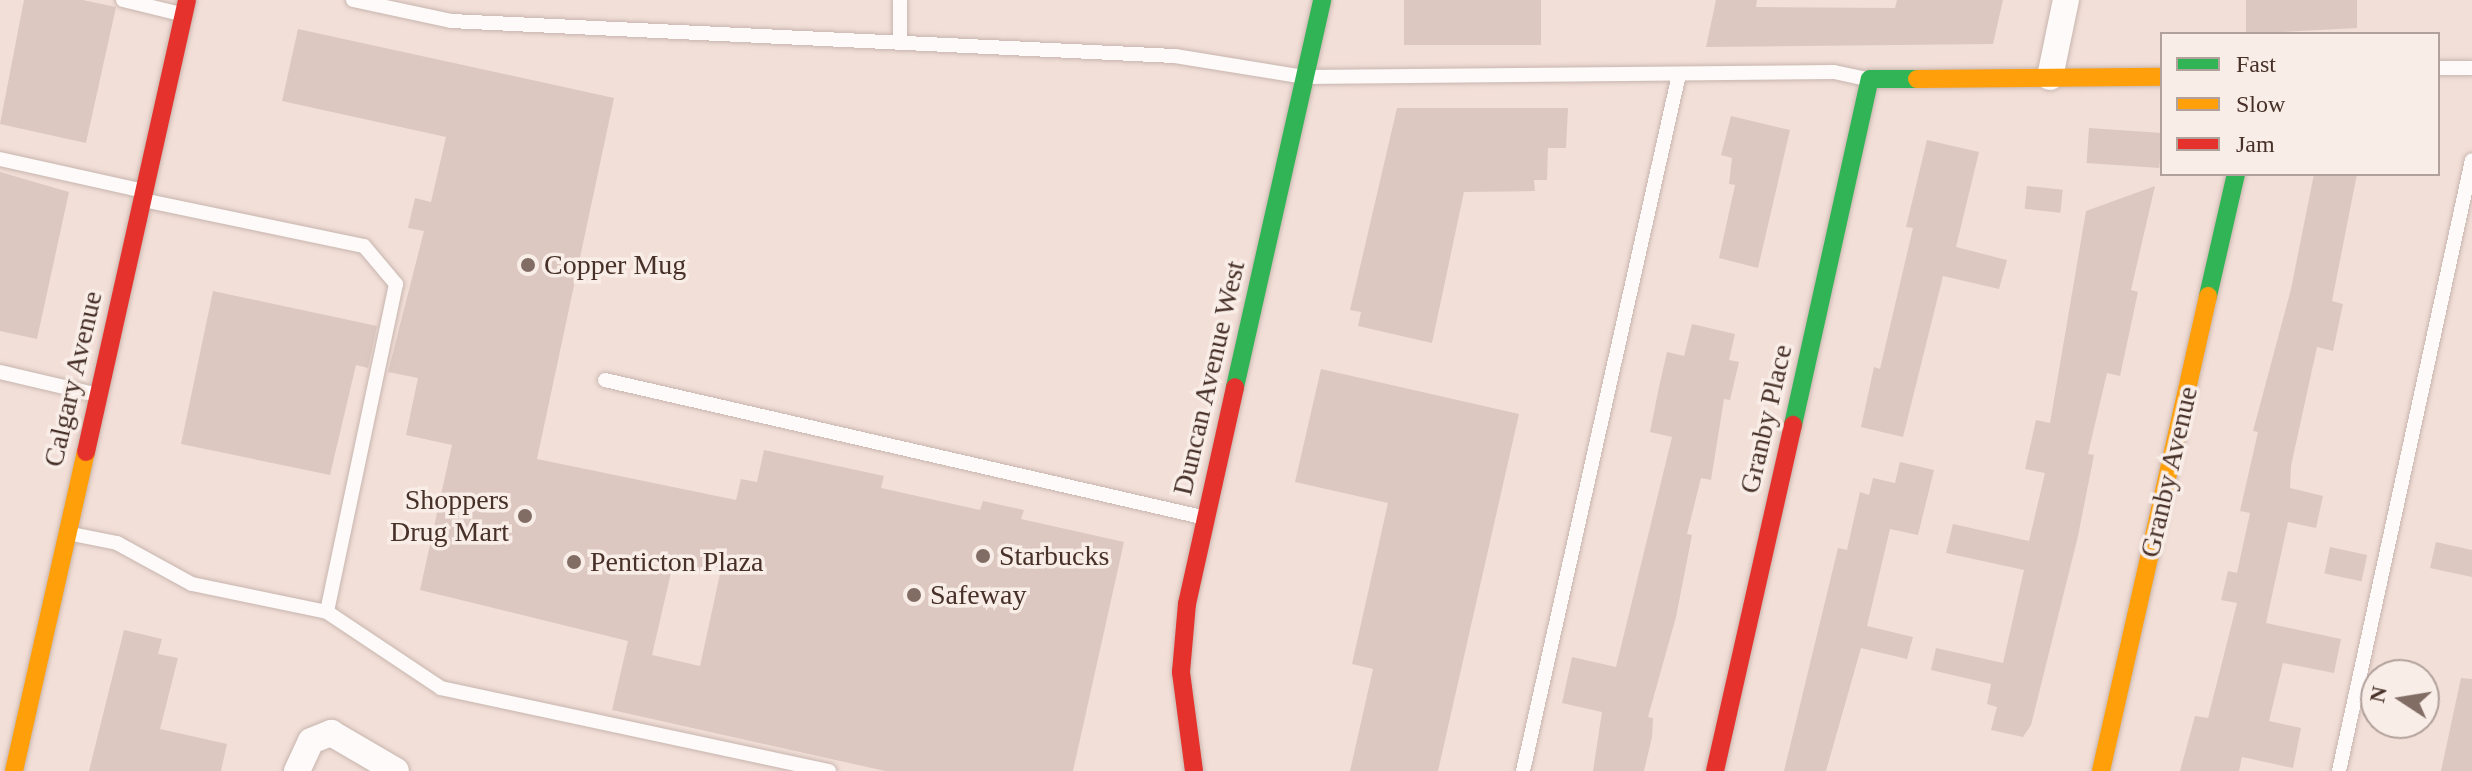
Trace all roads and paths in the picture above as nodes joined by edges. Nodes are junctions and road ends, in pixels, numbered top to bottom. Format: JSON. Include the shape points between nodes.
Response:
{"nodes":[{"id":1,"x":123,"y":0,"type":"edge"},
{"id":2,"x":353,"y":0,"type":"edge"},
{"id":3,"x":900,"y":0,"type":"edge"},
{"id":4,"x":1322,"y":0,"type":"edge"},
{"id":5,"x":2066,"y":0,"type":"edge"},
{"id":6,"x":185,"y":7,"type":"edge"},
{"id":7,"x":900,"y":43,"type":"junction"},
{"id":8,"x":2440,"y":68,"type":"edge"},
{"id":9,"x":2472,"y":68,"type":"edge"},
{"id":10,"x":1679,"y":74,"type":"junction"},
{"id":11,"x":1305,"y":77,"type":"junction"},
{"id":12,"x":2050,"y":77,"type":"junction"},
{"id":13,"x":2160,"y":77,"type":"edge"},
{"id":14,"x":1870,"y":79,"type":"junction"},
{"id":15,"x":0,"y":159,"type":"edge"},
{"id":16,"x":2472,"y":160,"type":"edge"},
{"id":17,"x":2236,"y":176,"type":"edge"},
{"id":18,"x":143,"y":195,"type":"junction"},
{"id":19,"x":0,"y":372,"type":"edge"},
{"id":20,"x":605,"y":380,"type":"dead end"},
{"id":21,"x":99,"y":395,"type":"junction"},
{"id":22,"x":1206,"y":518,"type":"junction"},
{"id":23,"x":67,"y":533,"type":"junction"},
{"id":24,"x":327,"y":612,"type":"junction"},
{"id":25,"x":14,"y":771,"type":"edge"},
{"id":26,"x":297,"y":771,"type":"edge"},
{"id":27,"x":396,"y":771,"type":"edge"},
{"id":28,"x":829,"y":771,"type":"edge"},
{"id":29,"x":1194,"y":771,"type":"edge"},
{"id":30,"x":1523,"y":771,"type":"edge"},
{"id":31,"x":1715,"y":771,"type":"edge"},
{"id":32,"x":2101,"y":771,"type":"edge"},
{"id":33,"x":2339,"y":771,"type":"edge"}],
"edges":[{"from":1,"to":6,"type":"lane"},
{"from":2,"to":7,"type":"lane","via":[[451,21]]},
{"from":3,"to":7,"type":"lane"},
{"from":4,"to":11,"type":"street","name":"Duncan Avenue West"},
{"from":5,"to":12,"type":"street"},
{"from":6,"to":18,"type":"street","name":"Calgary Avenue"},
{"from":7,"to":11,"type":"lane","via":[[1175,56]]},
{"from":8,"to":9,"type":"lane"},
{"from":10,"to":11,"type":"lane"},
{"from":10,"to":14,"type":"lane","via":[[1834,72]]},
{"from":10,"to":30,"type":"lane"},
{"from":11,"to":22,"type":"street","name":"Duncan Avenue West"},
{"from":12,"to":13,"type":"street"},
{"from":12,"to":14,"type":"street"},
{"from":14,"to":31,"type":"street","name":"Granby Place"},
{"from":15,"to":18,"type":"lane"},
{"from":16,"to":33,"type":"lane"},
{"from":17,"to":32,"type":"street","name":"Granby Avenue"},
{"from":18,"to":21,"type":"street","name":"Calgary Avenue"},
{"from":18,"to":24,"type":"lane","via":[[364,246],[396,284]]},
{"from":19,"to":21,"type":"lane"},
{"from":20,"to":22,"type":"lane"},
{"from":21,"to":23,"type":"street","name":"Calgary Avenue"},
{"from":22,"to":29,"type":"street","name":"Duncan Avenue West","via":[[1187,604],[1181,672]]},
{"from":23,"to":24,"type":"lane","via":[[117,543],[192,584]]},
{"from":23,"to":25,"type":"street","name":"Calgary Avenue"},
{"from":24,"to":28,"type":"lane","via":[[441,688]]},
{"from":26,"to":27,"type":"street","via":[[311,741],[331,733]]}]}
